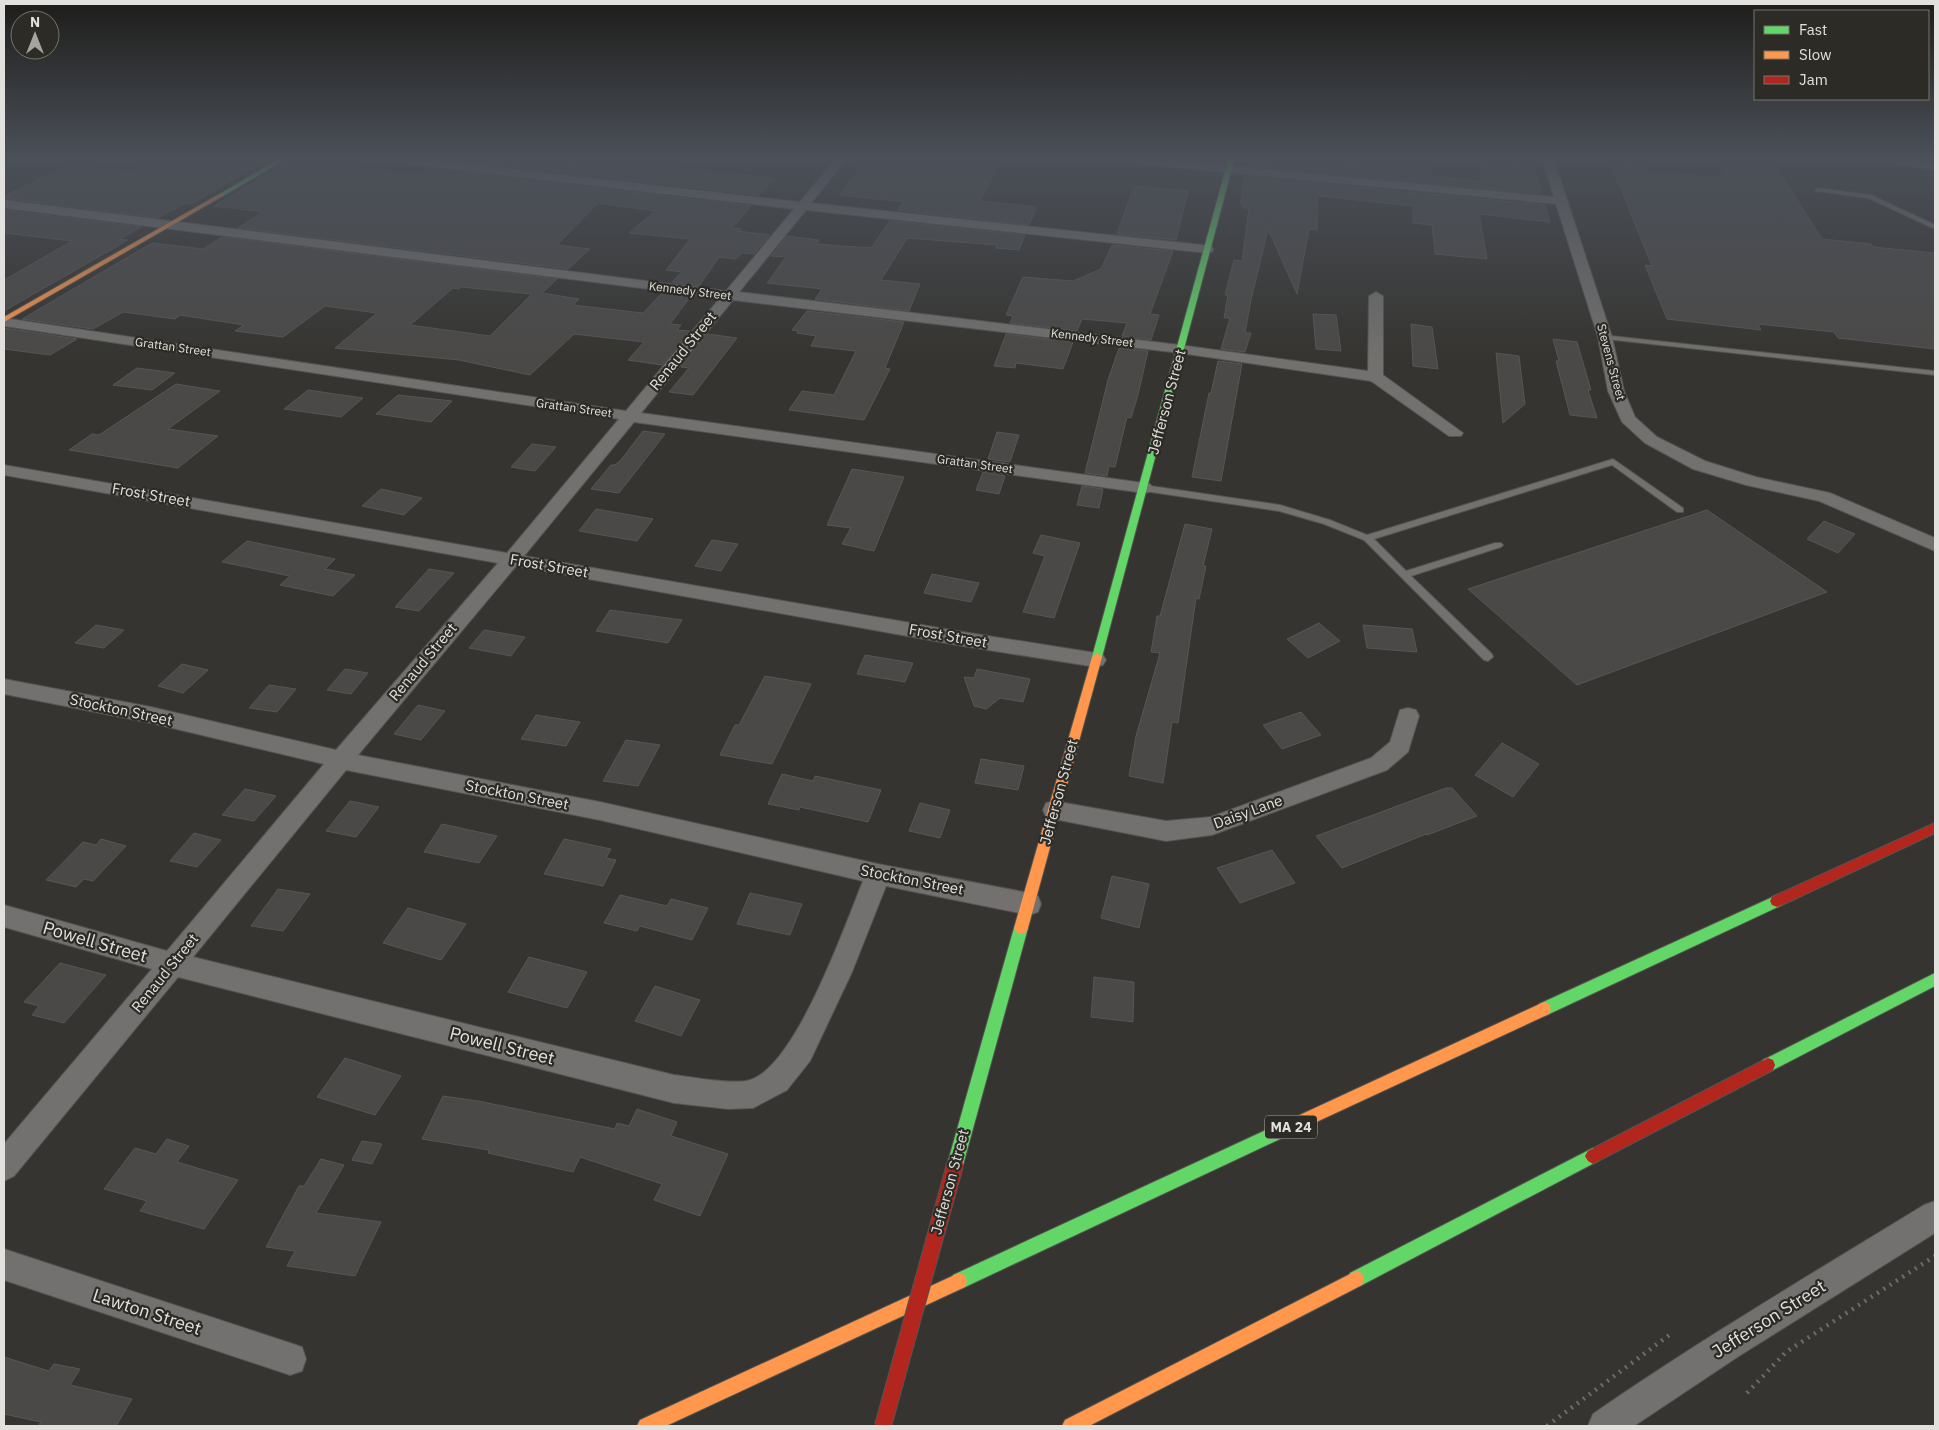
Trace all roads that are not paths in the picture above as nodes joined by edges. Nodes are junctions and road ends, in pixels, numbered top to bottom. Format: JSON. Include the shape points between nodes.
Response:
{"nodes":[{"id":1,"x":162,"y":224,"type":"edge"},
{"id":2,"x":788,"y":224,"type":"edge"},
{"id":3,"x":976,"y":224,"type":"edge"},
{"id":4,"x":1214,"y":224,"type":"edge"},
{"id":5,"x":1568,"y":224,"type":"edge"},
{"id":6,"x":172,"y":225,"type":"junction"},
{"id":7,"x":1207,"y":249,"type":"junction"},
{"id":8,"x":728,"y":295,"type":"junction"},
{"id":9,"x":1376,"y":296,"type":"dead end"},
{"id":10,"x":4,"y":321,"type":"edge"},
{"id":11,"x":1606,"y":336,"type":"junction"},
{"id":12,"x":1180,"y":349,"type":"junction"},
{"id":13,"x":1935,"y":373,"type":"edge"},
{"id":14,"x":1375,"y":377,"type":"junction"},
{"id":15,"x":630,"y":416,"type":"junction"},
{"id":16,"x":1456,"y":433,"type":"dead end"},
{"id":17,"x":4,"y":470,"type":"edge"},
{"id":18,"x":1144,"y":488,"type":"junction"},
{"id":19,"x":1680,"y":510,"type":"dead end"},
{"id":20,"x":1367,"y":538,"type":"junction"},
{"id":21,"x":1935,"y":544,"type":"edge"},
{"id":22,"x":1498,"y":545,"type":"dead end"},
{"id":23,"x":510,"y":560,"type":"junction"},
{"id":24,"x":1403,"y":575,"type":"junction"},
{"id":25,"x":1488,"y":657,"type":"dead end"},
{"id":26,"x":1096,"y":660,"type":"junction"},
{"id":27,"x":4,"y":686,"type":"edge"},
{"id":28,"x":1408,"y":716,"type":"dead end"},
{"id":29,"x":341,"y":760,"type":"junction"},
{"id":30,"x":1054,"y":810,"type":"junction"},
{"id":31,"x":1935,"y":828,"type":"edge"},
{"id":32,"x":878,"y":874,"type":"junction"},
{"id":33,"x":1029,"y":904,"type":"junction"},
{"id":34,"x":4,"y":916,"type":"edge"},
{"id":35,"x":173,"y":964,"type":"junction"},
{"id":36,"x":1935,"y":979,"type":"edge"},
{"id":37,"x":4,"y":1166,"type":"edge"},
{"id":38,"x":1935,"y":1216,"type":"edge"},
{"id":39,"x":4,"y":1264,"type":"edge"},
{"id":40,"x":290,"y":1359,"type":"dead end"},
{"id":41,"x":646,"y":1426,"type":"edge"},
{"id":42,"x":883,"y":1426,"type":"edge"},
{"id":43,"x":1071,"y":1426,"type":"edge"},
{"id":44,"x":1605,"y":1426,"type":"edge"}],
"edges":[{"from":1,"to":6,"type":"street","name":"Kennedy Street"},
{"from":2,"to":8,"type":"street","name":"Renaud Street"},
{"from":3,"to":7,"type":"street"},
{"from":4,"to":7,"type":"main road","name":"Jefferson Street"},
{"from":5,"to":11,"type":"street","name":"Stevens Street"},
{"from":6,"to":8,"type":"street","name":"Kennedy Street"},
{"from":6,"to":10,"type":"main road"},
{"from":7,"to":12,"type":"main road","name":"Jefferson Street"},
{"from":8,"to":12,"type":"street","name":"Kennedy Street"},
{"from":8,"to":15,"type":"street","name":"Renaud Street"},
{"from":9,"to":14,"type":"street"},
{"from":10,"to":15,"type":"street","name":"Grattan Street"},
{"from":11,"to":13,"type":"lane"},
{"from":11,"to":21,"type":"street","name":"Stevens Street","via":[[1616,391],[1628,419],[1651,440],[1699,465],[1824,497]]},
{"from":12,"to":14,"type":"street","name":"Kennedy Street"},
{"from":12,"to":18,"type":"main road","name":"Jefferson Street"},
{"from":14,"to":16,"type":"street"},
{"from":15,"to":18,"type":"street","name":"Grattan Street"},
{"from":15,"to":23,"type":"street","name":"Renaud Street"},
{"from":17,"to":23,"type":"street","name":"Frost Street"},
{"from":18,"to":20,"type":"lane","via":[[1280,508]]},
{"from":18,"to":26,"type":"main road","name":"Jefferson Street"},
{"from":19,"to":20,"type":"lane","via":[[1613,462]]},
{"from":20,"to":24,"type":"lane"},
{"from":22,"to":24,"type":"lane"},
{"from":23,"to":26,"type":"street","name":"Frost Street"},
{"from":23,"to":29,"type":"street","name":"Renaud Street"},
{"from":24,"to":25,"type":"lane"},
{"from":26,"to":30,"type":"main road","name":"Jefferson Street"},
{"from":27,"to":29,"type":"street","name":"Stockton Street"},
{"from":28,"to":30,"type":"street","name":"Daisy Lane","via":[[1400,746],[1379,764],[1212,826],[1166,831]]},
{"from":29,"to":32,"type":"street","name":"Stockton Street","via":[[600,811]]},
{"from":29,"to":35,"type":"street","name":"Renaud Street"},
{"from":30,"to":33,"type":"main road","name":"Jefferson Street"},
{"from":31,"to":41,"type":"main road","number":"MA 24"},
{"from":32,"to":33,"type":"street","name":"Stockton Street"},
{"from":32,"to":35,"type":"street","name":"Powell Street","via":[[839,972],[800,1052],[777,1080],[753,1094],[728,1095],[674,1089]]},
{"from":33,"to":42,"type":"main road","name":"Jefferson Street","bridge":true},
{"from":34,"to":35,"type":"street","name":"Powell Street"},
{"from":35,"to":37,"type":"street","name":"Renaud Street"},
{"from":36,"to":43,"type":"main road"},
{"from":38,"to":44,"type":"street","name":"Jefferson Street","via":[[1680,1375]]},
{"from":39,"to":40,"type":"street","name":"Lawton Street"}]}
